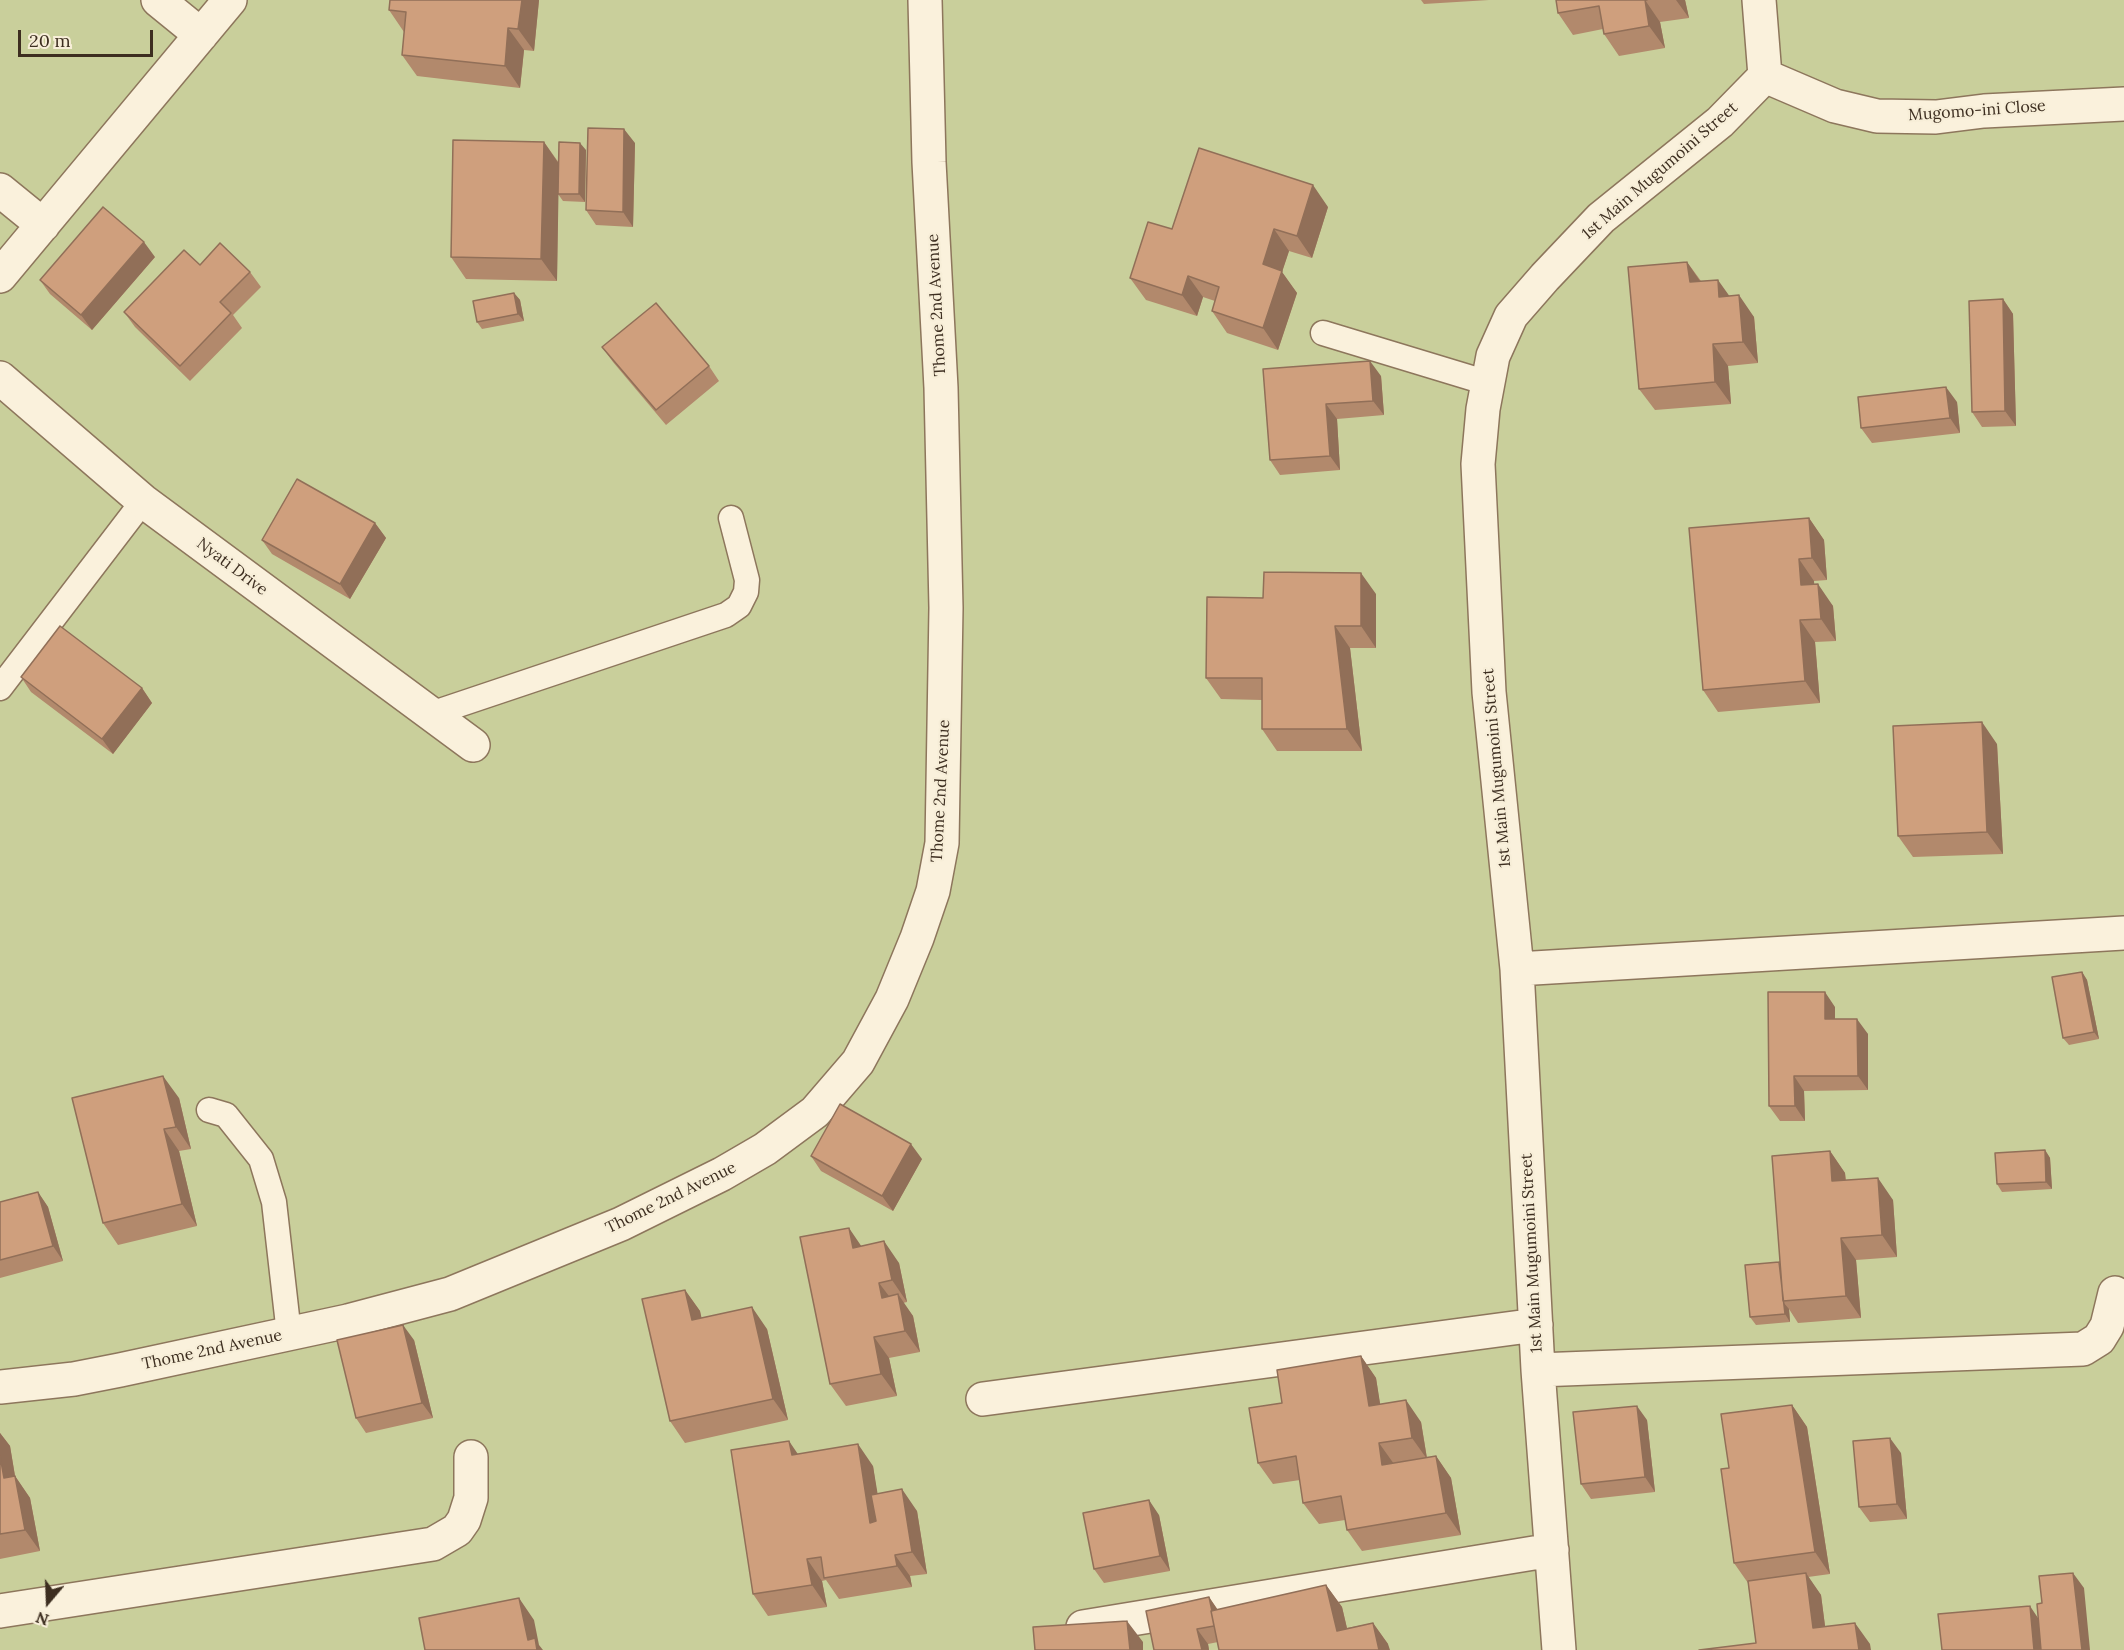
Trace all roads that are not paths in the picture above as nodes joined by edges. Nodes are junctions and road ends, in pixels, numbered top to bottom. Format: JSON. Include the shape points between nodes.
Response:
{"nodes":[{"id":1,"x":158,"y":0,"type":"edge"},
{"id":2,"x":230,"y":0,"type":"edge"},
{"id":3,"x":926,"y":0,"type":"edge"},
{"id":4,"x":1759,"y":0,"type":"edge"},
{"id":5,"x":201,"y":35,"type":"junction"},
{"id":6,"x":1765,"y":76,"type":"junction"},
{"id":7,"x":2124,"y":104,"type":"edge"},
{"id":8,"x":0,"y":190,"type":"edge"},
{"id":9,"x":43,"y":225,"type":"junction"},
{"id":10,"x":0,"y":276,"type":"edge"},
{"id":11,"x":1323,"y":333,"type":"dead end"},
{"id":12,"x":0,"y":378,"type":"edge"},
{"id":13,"x":1488,"y":383,"type":"junction"},
{"id":14,"x":143,"y":501,"type":"junction"},
{"id":15,"x":731,"y":518,"type":"dead end"},
{"id":16,"x":0,"y":688,"type":"edge"},
{"id":17,"x":431,"y":714,"type":"junction"},
{"id":18,"x":473,"y":745,"type":"dead end"},
{"id":19,"x":2124,"y":933,"type":"edge"},
{"id":20,"x":1517,"y":969,"type":"junction"},
{"id":21,"x":209,"y":1110,"type":"dead end"},
{"id":22,"x":2115,"y":1293,"type":"dead end"},
{"id":23,"x":1536,"y":1325,"type":"junction"},
{"id":24,"x":289,"y":1334,"type":"junction"},
{"id":25,"x":1538,"y":1370,"type":"junction"},
{"id":26,"x":0,"y":1387,"type":"edge"},
{"id":27,"x":983,"y":1399,"type":"dead end"},
{"id":28,"x":471,"y":1457,"type":"dead end"},
{"id":29,"x":1552,"y":1550,"type":"junction"},
{"id":30,"x":0,"y":1611,"type":"edge"},
{"id":31,"x":1083,"y":1627,"type":"edge"},
{"id":32,"x":1559,"y":1650,"type":"edge"}],
"edges":[{"from":1,"to":5,"type":"street"},
{"from":2,"to":5,"type":"street"},
{"from":3,"to":24,"type":"street","name":"Thome 2nd Avenue","via":[[946,608],[942,843],[933,891],[892,999],[858,1062],[814,1112],[723,1174],[621,1224],[450,1294]]},
{"from":4,"to":6,"type":"street"},
{"from":5,"to":9,"type":"street"},
{"from":6,"to":7,"type":"street","name":"Mugomo-ini Close","via":[[1834,106],[1877,116],[1936,117]]},
{"from":6,"to":13,"type":"street","name":"1st Main Mugumoini Street","via":[[1720,122],[1601,218],[1545,277],[1511,316],[1493,356]]},
{"from":8,"to":9,"type":"street"},
{"from":9,"to":10,"type":"street"},
{"from":11,"to":13,"type":"lane"},
{"from":12,"to":14,"type":"street","name":"Nyati Drive"},
{"from":13,"to":20,"type":"street","name":"1st Main Mugumoini Street","via":[[1478,464],[1481,540],[1489,692]]},
{"from":14,"to":16,"type":"lane"},
{"from":14,"to":17,"type":"street","name":"Nyati Drive"},
{"from":15,"to":17,"type":"lane","via":[[747,580],[739,606],[726,615]]},
{"from":17,"to":18,"type":"street","name":"Nyati Drive"},
{"from":19,"to":20,"type":"street"},
{"from":20,"to":23,"type":"street","name":"1st Main Mugumoini Street"},
{"from":21,"to":24,"type":"lane","via":[[226,1115],[261,1160],[274,1202]]},
{"from":22,"to":25,"type":"street","via":[[2107,1326],[2099,1339],[2083,1349]]},
{"from":23,"to":25,"type":"street","name":"1st Main Mugumoini Street"},
{"from":23,"to":27,"type":"street"},
{"from":24,"to":26,"type":"street","name":"Thome 2nd Avenue","via":[[74,1379]]},
{"from":25,"to":29,"type":"street","name":"1st Main Mugumoini Street"},
{"from":28,"to":30,"type":"street","via":[[471,1498],[464,1520],[457,1530],[433,1544]]},
{"from":29,"to":31,"type":"street"},
{"from":29,"to":32,"type":"street","name":"1st Main Mugumoini Street"}]}
